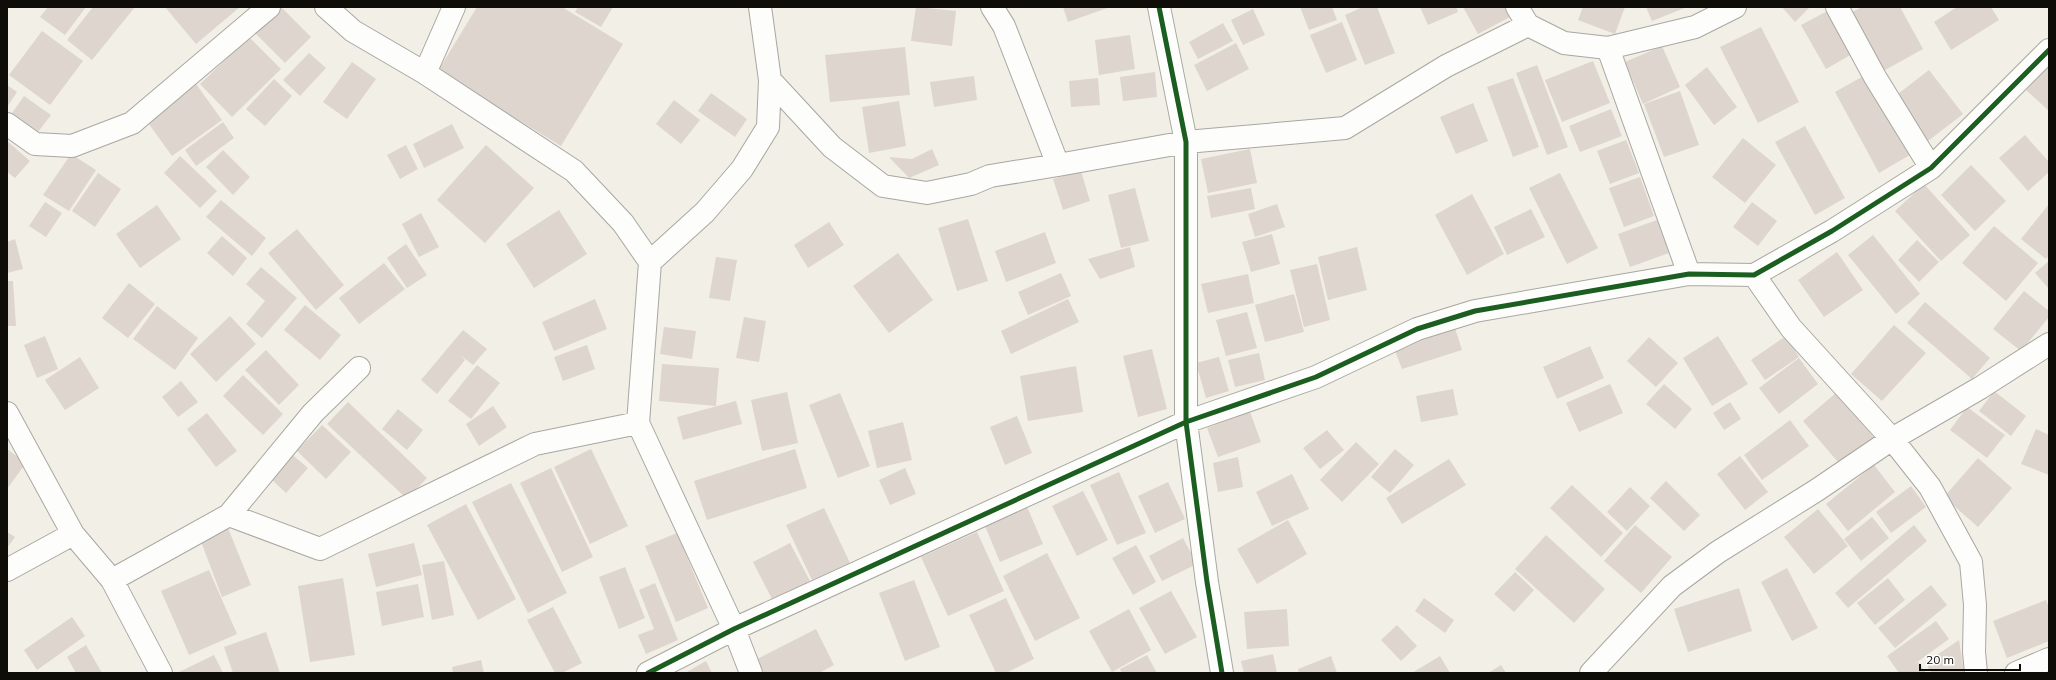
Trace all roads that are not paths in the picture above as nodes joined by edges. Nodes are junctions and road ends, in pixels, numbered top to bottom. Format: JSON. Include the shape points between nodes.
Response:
{"nodes":[{"id":1,"x":269,"y":7,"type":"edge"},
{"id":2,"x":326,"y":7,"type":"edge"},
{"id":3,"x":454,"y":7,"type":"edge"},
{"id":4,"x":760,"y":7,"type":"edge"},
{"id":5,"x":992,"y":7,"type":"edge"},
{"id":6,"x":1159,"y":7,"type":"edge"},
{"id":7,"x":1736,"y":7,"type":"edge"},
{"id":8,"x":1838,"y":7,"type":"edge"},
{"id":9,"x":1523,"y":16,"type":"edge"},
{"id":10,"x":1608,"y":48,"type":"junction"},
{"id":11,"x":2049,"y":50,"type":"edge"},
{"id":12,"x":425,"y":73,"type":"junction"},
{"id":13,"x":770,"y":80,"type":"junction"},
{"id":14,"x":7,"y":124,"type":"edge"},
{"id":15,"x":1186,"y":142,"type":"junction"},
{"id":16,"x":1058,"y":165,"type":"junction"},
{"id":17,"x":1931,"y":168,"type":"junction"},
{"id":18,"x":650,"y":262,"type":"junction"},
{"id":19,"x":1689,"y":274,"type":"junction"},
{"id":20,"x":1754,"y":275,"type":"junction"},
{"id":21,"x":2049,"y":344,"type":"edge"},
{"id":22,"x":359,"y":368,"type":"dead end"},
{"id":23,"x":7,"y":413,"type":"edge"},
{"id":24,"x":1186,"y":422,"type":"junction"},
{"id":25,"x":638,"y":423,"type":"junction"},
{"id":26,"x":1892,"y":439,"type":"junction"},
{"id":27,"x":229,"y":515,"type":"junction"},
{"id":28,"x":73,"y":534,"type":"junction"},
{"id":29,"x":7,"y":570,"type":"edge"},
{"id":30,"x":112,"y":580,"type":"junction"},
{"id":31,"x":734,"y":629,"type":"junction"},
{"id":32,"x":2049,"y":659,"type":"edge"},
{"id":33,"x":161,"y":673,"type":"edge"},
{"id":34,"x":648,"y":673,"type":"edge"},
{"id":35,"x":751,"y":673,"type":"edge"},
{"id":36,"x":1222,"y":673,"type":"edge"},
{"id":37,"x":1591,"y":673,"type":"edge"},
{"id":38,"x":1976,"y":673,"type":"edge"},
{"id":39,"x":2016,"y":673,"type":"edge"}],
"edges":[{"from":1,"to":14,"type":"street","via":[[132,123],[72,146],[35,144]]},
{"from":2,"to":12,"type":"street","via":[[353,32]]},
{"from":3,"to":12,"type":"street"},
{"from":4,"to":13,"type":"street"},
{"from":5,"to":16,"type":"street","via":[[1004,26]]},
{"from":6,"to":15,"type":"street"},
{"from":7,"to":10,"type":"street","via":[[1695,27]]},
{"from":8,"to":17,"type":"street","via":[[1875,77]]},
{"from":9,"to":10,"type":"street","via":[[1564,43]]},
{"from":9,"to":15,"type":"street","via":[[1345,128]]},
{"from":10,"to":19,"type":"street"},
{"from":11,"to":17,"type":"street"},
{"from":12,"to":18,"type":"street","via":[[574,171],[623,223]]},
{"from":13,"to":16,"type":"street","via":[[832,147],[883,186],[927,193],[971,184],[990,176]]},
{"from":13,"to":18,"type":"street","via":[[768,126],[742,169],[705,212]]},
{"from":15,"to":16,"type":"street"},
{"from":15,"to":24,"type":"street"},
{"from":17,"to":20,"type":"street","via":[[1832,231]]},
{"from":18,"to":25,"type":"street"},
{"from":19,"to":20,"type":"street"},
{"from":19,"to":24,"type":"street","via":[[1475,311],[1417,329],[1316,377]]},
{"from":20,"to":26,"type":"street","via":[[1791,328]]},
{"from":21,"to":26,"type":"street"},
{"from":22,"to":27,"type":"street","via":[[313,413]]},
{"from":23,"to":28,"type":"street"},
{"from":24,"to":31,"type":"street"},
{"from":24,"to":36,"type":"street","via":[[1206,582]]},
{"from":25,"to":27,"type":"street","via":[[535,444],[320,549]]},
{"from":25,"to":31,"type":"street"},
{"from":26,"to":37,"type":"street","via":[[1718,552],[1672,586]]},
{"from":26,"to":38,"type":"street","via":[[1930,487],[1971,562],[1975,605]]},
{"from":27,"to":30,"type":"street"},
{"from":28,"to":29,"type":"street"},
{"from":28,"to":30,"type":"street"},
{"from":30,"to":33,"type":"street"},
{"from":31,"to":34,"type":"street"},
{"from":31,"to":35,"type":"street"},
{"from":32,"to":39,"type":"street"}]}
